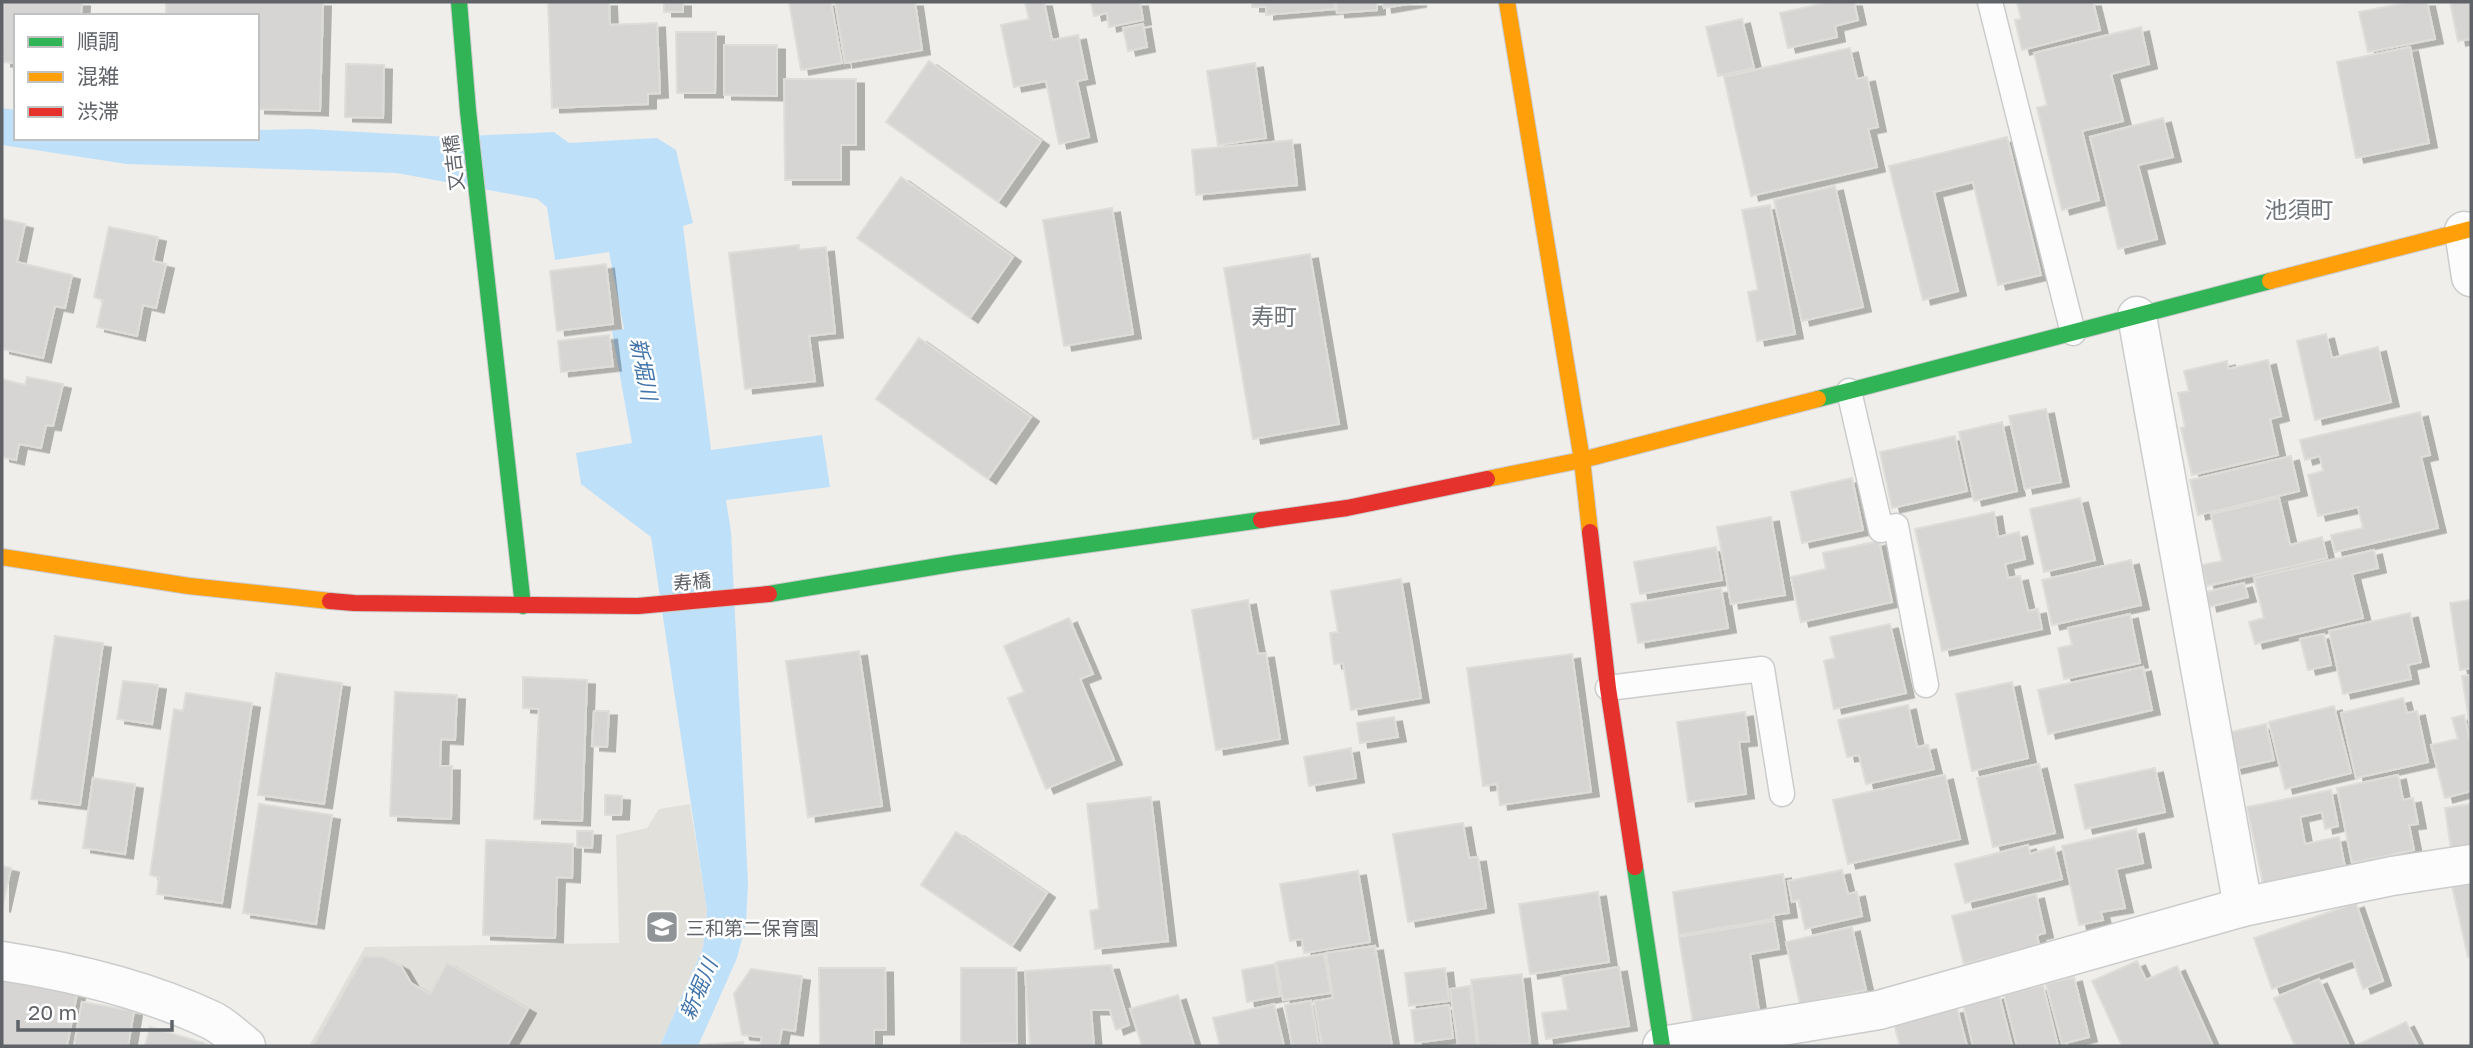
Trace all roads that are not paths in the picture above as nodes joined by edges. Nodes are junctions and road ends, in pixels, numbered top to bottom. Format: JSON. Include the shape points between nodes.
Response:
{"nodes":[{"id":1,"x":459,"y":2,"type":"edge"},
{"id":2,"x":1507,"y":2,"type":"edge"},
{"id":3,"x":1990,"y":2,"type":"edge"},
{"id":4,"x":2468,"y":230,"type":"edge"},
{"id":5,"x":2471,"y":277,"type":"edge"},
{"id":6,"x":2137,"y":316,"type":"junction"},
{"id":7,"x":2073,"y":333,"type":"junction"},
{"id":8,"x":1849,"y":391,"type":"junction"},
{"id":9,"x":1582,"y":460,"type":"junction"},
{"id":10,"x":2,"y":557,"type":"edge"},
{"id":11,"x":523,"y":606,"type":"junction"},
{"id":12,"x":1926,"y":685,"type":"dead end"},
{"id":13,"x":1608,"y":688,"type":"junction"},
{"id":14,"x":1782,"y":794,"type":"dead end"},
{"id":15,"x":2471,"y":864,"type":"edge"},
{"id":16,"x":2242,"y":907,"type":"junction"},
{"id":17,"x":2,"y":961,"type":"edge"},
{"id":18,"x":246,"y":1046,"type":"edge"},
{"id":19,"x":1662,"y":1046,"type":"edge"}],
"edges":[{"from":1,"to":11,"type":"street","name":"又吉橋"},
{"from":2,"to":9,"type":"street"},
{"from":3,"to":7,"type":"lane"},
{"from":4,"to":5,"type":"street"},
{"from":4,"to":6,"type":"street","name":"寿橋"},
{"from":6,"to":7,"type":"street","name":"寿橋"},
{"from":6,"to":16,"type":"street"},
{"from":7,"to":8,"type":"street","name":"寿橋"},
{"from":8,"to":9,"type":"street","name":"寿橋"},
{"from":8,"to":12,"type":"lane","via":[[1881,530],[1896,526]]},
{"from":9,"to":11,"type":"street","name":"寿橋","via":[[1347,508],[750,597],[638,606]]},
{"from":9,"to":13,"type":"street"},
{"from":10,"to":11,"type":"street","name":"寿橋","via":[[189,586],[340,601]]},
{"from":13,"to":14,"type":"lane","via":[[1762,669]]},
{"from":13,"to":19,"type":"street"},
{"from":15,"to":16,"type":"street"},
{"from":16,"to":19,"type":"street","via":[[1879,1010]]},
{"from":17,"to":18,"type":"street","via":[[114,984],[214,1021]]}]}
